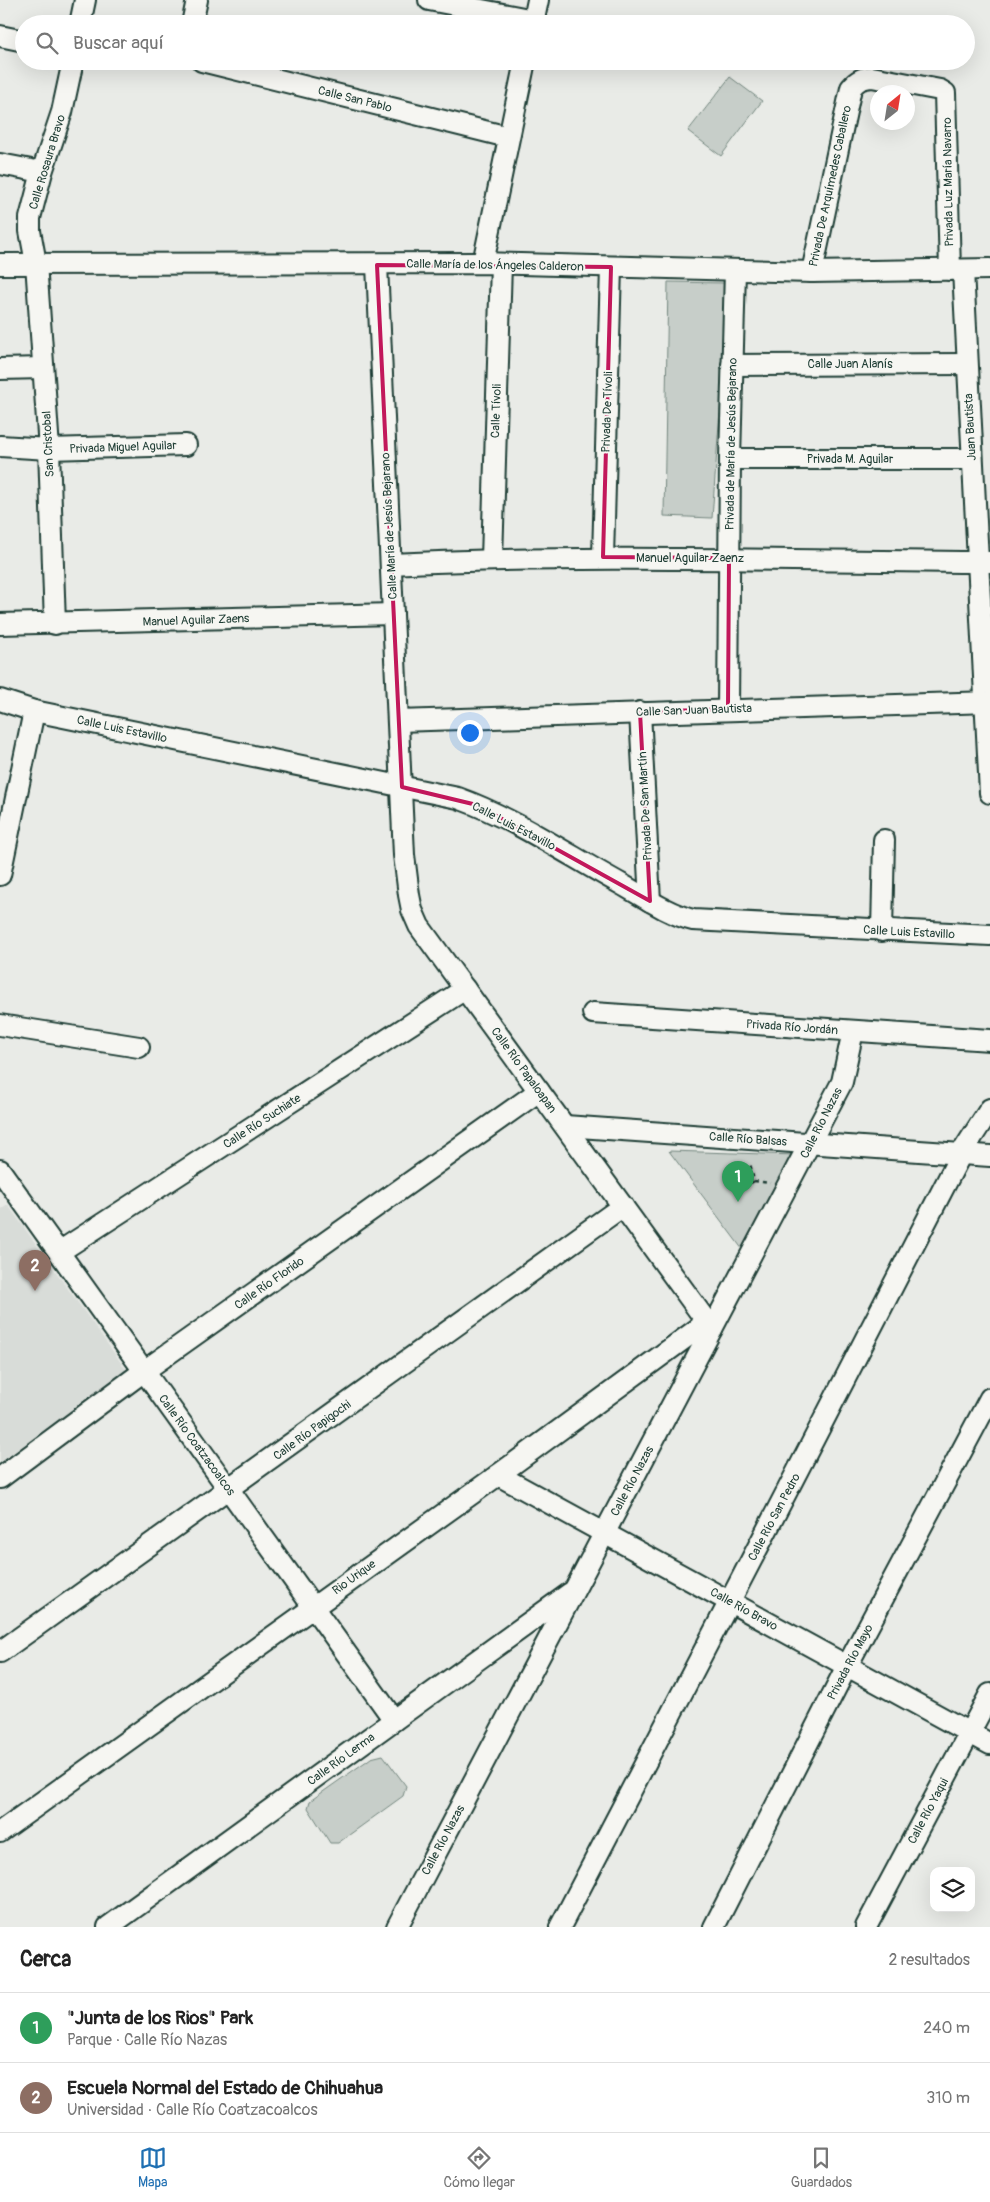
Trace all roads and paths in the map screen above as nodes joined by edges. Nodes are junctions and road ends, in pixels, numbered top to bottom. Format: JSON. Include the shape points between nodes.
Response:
{"nodes":[{"id":1,"x":86,"y":0,"type":"edge"},
{"id":2,"x":197,"y":0,"type":"edge"},
{"id":3,"x":428,"y":0,"type":"edge"},
{"id":4,"x":538,"y":0,"type":"edge"},
{"id":5,"x":82,"y":15,"type":"edge"},
{"id":6,"x":194,"y":15,"type":"edge"},
{"id":7,"x":500,"y":15,"type":"edge"},
{"id":8,"x":535,"y":15,"type":"edge"},
{"id":9,"x":0,"y":36,"type":"edge"},
{"id":10,"x":15,"y":39,"type":"edge"},
{"id":11,"x":71,"y":70,"type":"edge"},
{"id":12,"x":239,"y":70,"type":"edge"},
{"id":13,"x":523,"y":70,"type":"edge"},
{"id":14,"x":946,"y":95,"type":"joint"},
{"id":15,"x":508,"y":136,"type":"junction"},
{"id":16,"x":0,"y":164,"type":"edge"},
{"id":17,"x":42,"y":172,"type":"junction"},
{"id":18,"x":36,"y":263,"type":"junction"},
{"id":19,"x":0,"y":264,"type":"edge"},
{"id":20,"x":377,"y":264,"type":"junction"},
{"id":21,"x":492,"y":264,"type":"junction"},
{"id":22,"x":610,"y":267,"type":"junction"},
{"id":23,"x":990,"y":269,"type":"edge"},
{"id":24,"x":735,"y":270,"type":"junction"},
{"id":25,"x":957,"y":270,"type":"junction"},
{"id":26,"x":812,"y":272,"type":"junction"},
{"id":27,"x":967,"y":364,"type":"junction"},
{"id":28,"x":732,"y":365,"type":"junction"},
{"id":29,"x":0,"y":368,"type":"edge"},
{"id":30,"x":43,"y":368,"type":"junction"},
{"id":31,"x":186,"y":445,"type":"dead end"},
{"id":32,"x":0,"y":446,"type":"edge"},
{"id":33,"x":49,"y":449,"type":"junction"},
{"id":34,"x":971,"y":458,"type":"junction"},
{"id":35,"x":730,"y":459,"type":"junction"},
{"id":36,"x":603,"y":557,"type":"junction"},
{"id":37,"x":729,"y":558,"type":"junction"},
{"id":38,"x":492,"y":559,"type":"junction"},
{"id":39,"x":984,"y":562,"type":"edge"},
{"id":40,"x":390,"y":564,"type":"junction"},
{"id":41,"x":393,"y":614,"type":"junction"},
{"id":42,"x":0,"y":624,"type":"edge"},
{"id":43,"x":55,"y":624,"type":"junction"},
{"id":44,"x":0,"y":700,"type":"edge"},
{"id":45,"x":988,"y":702,"type":"edge"},
{"id":46,"x":728,"y":709,"type":"junction"},
{"id":47,"x":34,"y":711,"type":"junction"},
{"id":48,"x":640,"y":712,"type":"junction"},
{"id":49,"x":398,"y":721,"type":"junction"},
{"id":50,"x":402,"y":787,"type":"junction"},
{"id":51,"x":990,"y":793,"type":"edge"},
{"id":52,"x":884,"y":840,"type":"dead end"},
{"id":53,"x":0,"y":875,"type":"edge"},
{"id":54,"x":650,"y":901,"type":"junction"},
{"id":55,"x":882,"y":931,"type":"junction"},
{"id":56,"x":990,"y":935,"type":"edge"},
{"id":57,"x":465,"y":989,"type":"junction"},
{"id":58,"x":594,"y":1013,"type":"dead end"},
{"id":59,"x":0,"y":1025,"type":"edge"},
{"id":60,"x":853,"y":1031,"type":"junction"},
{"id":61,"x":990,"y":1040,"type":"edge"},
{"id":62,"x":139,"y":1047,"type":"dead end"},
{"id":63,"x":539,"y":1091,"type":"junction"},
{"id":64,"x":990,"y":1109,"type":"edge"},
{"id":65,"x":565,"y":1126,"type":"junction"},
{"id":66,"x":811,"y":1144,"type":"junction"},
{"id":67,"x":960,"y":1154,"type":"junction"},
{"id":68,"x":990,"y":1156,"type":"edge"},
{"id":69,"x":750,"y":1163,"type":"dead end"},
{"id":70,"x":0,"y":1170,"type":"edge"},
{"id":71,"x":754,"y":1181,"type":"junction"},
{"id":72,"x":772,"y":1183,"type":"dead end"},
{"id":73,"x":738,"y":1192,"type":"dead end"},
{"id":74,"x":623,"y":1206,"type":"junction"},
{"id":75,"x":59,"y":1252,"type":"junction"},
{"id":76,"x":710,"y":1325,"type":"junction"},
{"id":77,"x":144,"y":1371,"type":"junction"},
{"id":78,"x":990,"y":1398,"type":"edge"},
{"id":79,"x":498,"y":1475,"type":"junction"},
{"id":80,"x":0,"y":1478,"type":"edge"},
{"id":81,"x":229,"y":1490,"type":"junction"},
{"id":82,"x":605,"y":1533,"type":"junction"},
{"id":83,"x":574,"y":1590,"type":"junction"},
{"id":84,"x":729,"y":1601,"type":"junction"},
{"id":85,"x":313,"y":1607,"type":"junction"},
{"id":86,"x":0,"y":1652,"type":"edge"},
{"id":87,"x":848,"y":1666,"type":"junction"},
{"id":88,"x":990,"y":1694,"type":"edge"},
{"id":89,"x":394,"y":1720,"type":"junction"},
{"id":90,"x":970,"y":1733,"type":"junction"},
{"id":91,"x":990,"y":1744,"type":"edge"},
{"id":92,"x":0,"y":1832,"type":"edge"},
{"id":93,"x":108,"y":1927,"type":"edge"},
{"id":94,"x":397,"y":1927,"type":"edge"},
{"id":95,"x":560,"y":1927,"type":"edge"},
{"id":96,"x":714,"y":1927,"type":"edge"},
{"id":97,"x":866,"y":1927,"type":"edge"}],
"edges":[{"from":1,"to":5,"type":"street"},
{"from":2,"to":6,"type":"street"},
{"from":3,"to":7,"type":"street"},
{"from":4,"to":8,"type":"street"},
{"from":9,"to":10,"type":"street"},
{"from":11,"to":17,"type":"street","name":"Calle Rosaura Bravo","via":[[62,112]]},
{"from":12,"to":15,"type":"street","name":"Calle San Pablo"},
{"from":13,"to":15,"type":"street"},
{"from":14,"to":25,"type":"street","name":"Privada Luz María Navarro"},
{"from":14,"to":26,"type":"street","name":"Privada De Arquímedes Caballero","via":[[940,90],[872,77],[863,78],[851,88]]},
{"from":15,"to":21,"type":"street"},
{"from":16,"to":17,"type":"street"},
{"from":17,"to":18,"type":"street","name":"Calle Rosaura Bravo","via":[[30,218]]},
{"from":18,"to":19,"type":"street","name":"Calle María de los Ángeles Calderon"},
{"from":18,"to":20,"type":"street","name":"Calle María de los Ángeles Calderon"},
{"from":18,"to":30,"type":"street","name":"San Cristobal"},
{"from":20,"to":21,"type":"street","name":"Calle María de los Ángeles Calderon"},
{"from":20,"to":40,"type":"street","name":"Calle María de Jesús Bejarano"},
{"from":21,"to":22,"type":"street","name":"Calle María de los Ángeles Calderon"},
{"from":21,"to":38,"type":"street","name":"Calle Tívoli"},
{"from":22,"to":24,"type":"street","name":"Calle María de los Ángeles Calderon"},
{"from":22,"to":36,"type":"street","name":"Privada De Tívoli"},
{"from":23,"to":25,"type":"street","name":"Calle María de los Ángeles Calderon"},
{"from":24,"to":26,"type":"street","name":"Calle María de los Ángeles Calderon"},
{"from":24,"to":28,"type":"street","name":"Privada de María de Jesús Bejarano"},
{"from":25,"to":26,"type":"street","name":"Calle María de los Ángeles Calderon"},
{"from":25,"to":27,"type":"street","name":"Juan Bautista"},
{"from":27,"to":28,"type":"street","name":"Calle Juan Alanís"},
{"from":27,"to":34,"type":"street","name":"Juan Bautista"},
{"from":28,"to":35,"type":"street","name":"Privada de María de Jesús Bejarano"},
{"from":29,"to":30,"type":"street"},
{"from":30,"to":33,"type":"street","name":"San Cristobal"},
{"from":31,"to":33,"type":"street","name":"Privada Miguel Aguilar"},
{"from":32,"to":33,"type":"street","name":"Privada Miguel Aguilar"},
{"from":33,"to":43,"type":"street","name":"San Cristobal"},
{"from":34,"to":35,"type":"street","name":"Privada M. Aguilar"},
{"from":34,"to":39,"type":"street","name":"Juan Bautista"},
{"from":35,"to":37,"type":"street","name":"Privada de María de Jesús Bejarano"},
{"from":36,"to":37,"type":"street","name":"Manuel Aguilar Zaenz"},
{"from":36,"to":38,"type":"street","name":"Manuel Aguilar Zaenz"},
{"from":37,"to":39,"type":"street","name":"Manuel Aguilar Zaenz"},
{"from":37,"to":46,"type":"street","name":"Privada de María de Jesús Bejarano"},
{"from":38,"to":40,"type":"street","name":"Manuel Aguilar Zaenz"},
{"from":39,"to":45,"type":"street","name":"Juan Bautista"},
{"from":40,"to":41,"type":"street","name":"Calle María de Jesús Bejarano"},
{"from":41,"to":43,"type":"street","name":"Manuel Aguilar Zaens"},
{"from":41,"to":49,"type":"street","name":"Calle María de Jesús Bejarano"},
{"from":42,"to":43,"type":"street","name":"Manuel Aguilar Zaens"},
{"from":44,"to":47,"type":"street","name":"Calle Luis Estavillo"},
{"from":45,"to":46,"type":"street","name":"Calle San Juan Bautista"},
{"from":45,"to":51,"type":"street","name":"Juan Bautista"},
{"from":46,"to":48,"type":"street","name":"Calle San Juan Bautista"},
{"from":47,"to":50,"type":"street","name":"Calle Luis Estavillo"},
{"from":47,"to":53,"type":"street"},
{"from":48,"to":49,"type":"street","name":"Calle San Juan Bautista"},
{"from":48,"to":54,"type":"street","name":"Privada De San Martín"},
{"from":49,"to":50,"type":"street","name":"Calle María de Jesús Bejarano"},
{"from":50,"to":54,"type":"street","name":"Calle Luis Estavillo","via":[[477,805]]},
{"from":50,"to":57,"type":"street","name":"Calle Río Papaloapan","via":[[404,855],[412,910],[419,926]]},
{"from":52,"to":55,"type":"street"},
{"from":54,"to":55,"type":"street","name":"Calle Luis Estavillo","via":[[693,920]]},
{"from":55,"to":56,"type":"street","name":"Calle Luis Estavillo"},
{"from":57,"to":63,"type":"street","name":"Calle Río Papaloapan"},
{"from":57,"to":75,"type":"street","name":"Calle Río Suchiate"},
{"from":58,"to":60,"type":"street","name":"Privada Río Jordán"},
{"from":59,"to":62,"type":"street"},
{"from":60,"to":61,"type":"street","name":"Privada Río Jordán"},
{"from":60,"to":66,"type":"street","name":"Calle Río Nazas","via":[[842,1082]]},
{"from":63,"to":65,"type":"street","name":"Calle Río Papaloapan"},
{"from":63,"to":77,"type":"street","name":"Calle Río Florido"},
{"from":64,"to":67,"type":"street","name":"Calle Río San Pedro"},
{"from":65,"to":66,"type":"street","name":"Calle Río Balsas"},
{"from":65,"to":74,"type":"street","name":"Calle Río Papaloapan"},
{"from":66,"to":67,"type":"street","name":"Calle Río Balsas"},
{"from":66,"to":76,"type":"street","name":"Calle Río Nazas"},
{"from":67,"to":68,"type":"street","name":"Calle Río Balsas"},
{"from":67,"to":84,"type":"street","name":"Calle Río San Pedro","via":[[782,1504]]},
{"from":69,"to":71,"type":"path"},
{"from":70,"to":75,"type":"street","name":"Calle Río Coatzacoalcos"},
{"from":71,"to":72,"type":"path"},
{"from":71,"to":73,"type":"path"},
{"from":74,"to":76,"type":"street","name":"Calle Río Papaloapan"},
{"from":74,"to":81,"type":"street","name":"Calle Río Papigochi"},
{"from":75,"to":77,"type":"street","name":"Calle Río Coatzacoalcos"},
{"from":76,"to":79,"type":"street","name":"Rio Urique"},
{"from":76,"to":82,"type":"street","name":"Calle Río Nazas"},
{"from":77,"to":80,"type":"street","name":"Calle Río Florido"},
{"from":77,"to":81,"type":"street","name":"Calle Río Coatzacoalcos"},
{"from":78,"to":87,"type":"street","name":"Privada Río Mayo"},
{"from":79,"to":82,"type":"street","name":"Calle Río Bravo"},
{"from":79,"to":85,"type":"street","name":"Rio Urique"},
{"from":81,"to":85,"type":"street","name":"Calle Río Coatzacoalcos"},
{"from":81,"to":86,"type":"street","name":"Calle Río Papigochi"},
{"from":82,"to":83,"type":"street","name":"Calle Río Nazas"},
{"from":82,"to":84,"type":"street","name":"Calle Río Bravo"},
{"from":83,"to":89,"type":"street","name":"Calle Río Lerma"},
{"from":83,"to":94,"type":"street","name":"Calle Río Nazas"},
{"from":84,"to":87,"type":"street","name":"Calle Río Bravo"},
{"from":84,"to":95,"type":"street","name":"Calle Río San Pedro"},
{"from":85,"to":89,"type":"street","name":"Calle Río Coatzacoalcos"},
{"from":85,"to":92,"type":"street","name":"Rio Urique"},
{"from":87,"to":90,"type":"street","name":"Calle Río Bravo"},
{"from":87,"to":96,"type":"street","name":"Privada Río Mayo"},
{"from":88,"to":90,"type":"street","name":"Calle Río Yaqui"},
{"from":89,"to":93,"type":"street","name":"Calle Río Lerma"},
{"from":90,"to":91,"type":"street","name":"Calle Río Bravo"},
{"from":90,"to":97,"type":"street","name":"Calle Río Yaqui"}]}
